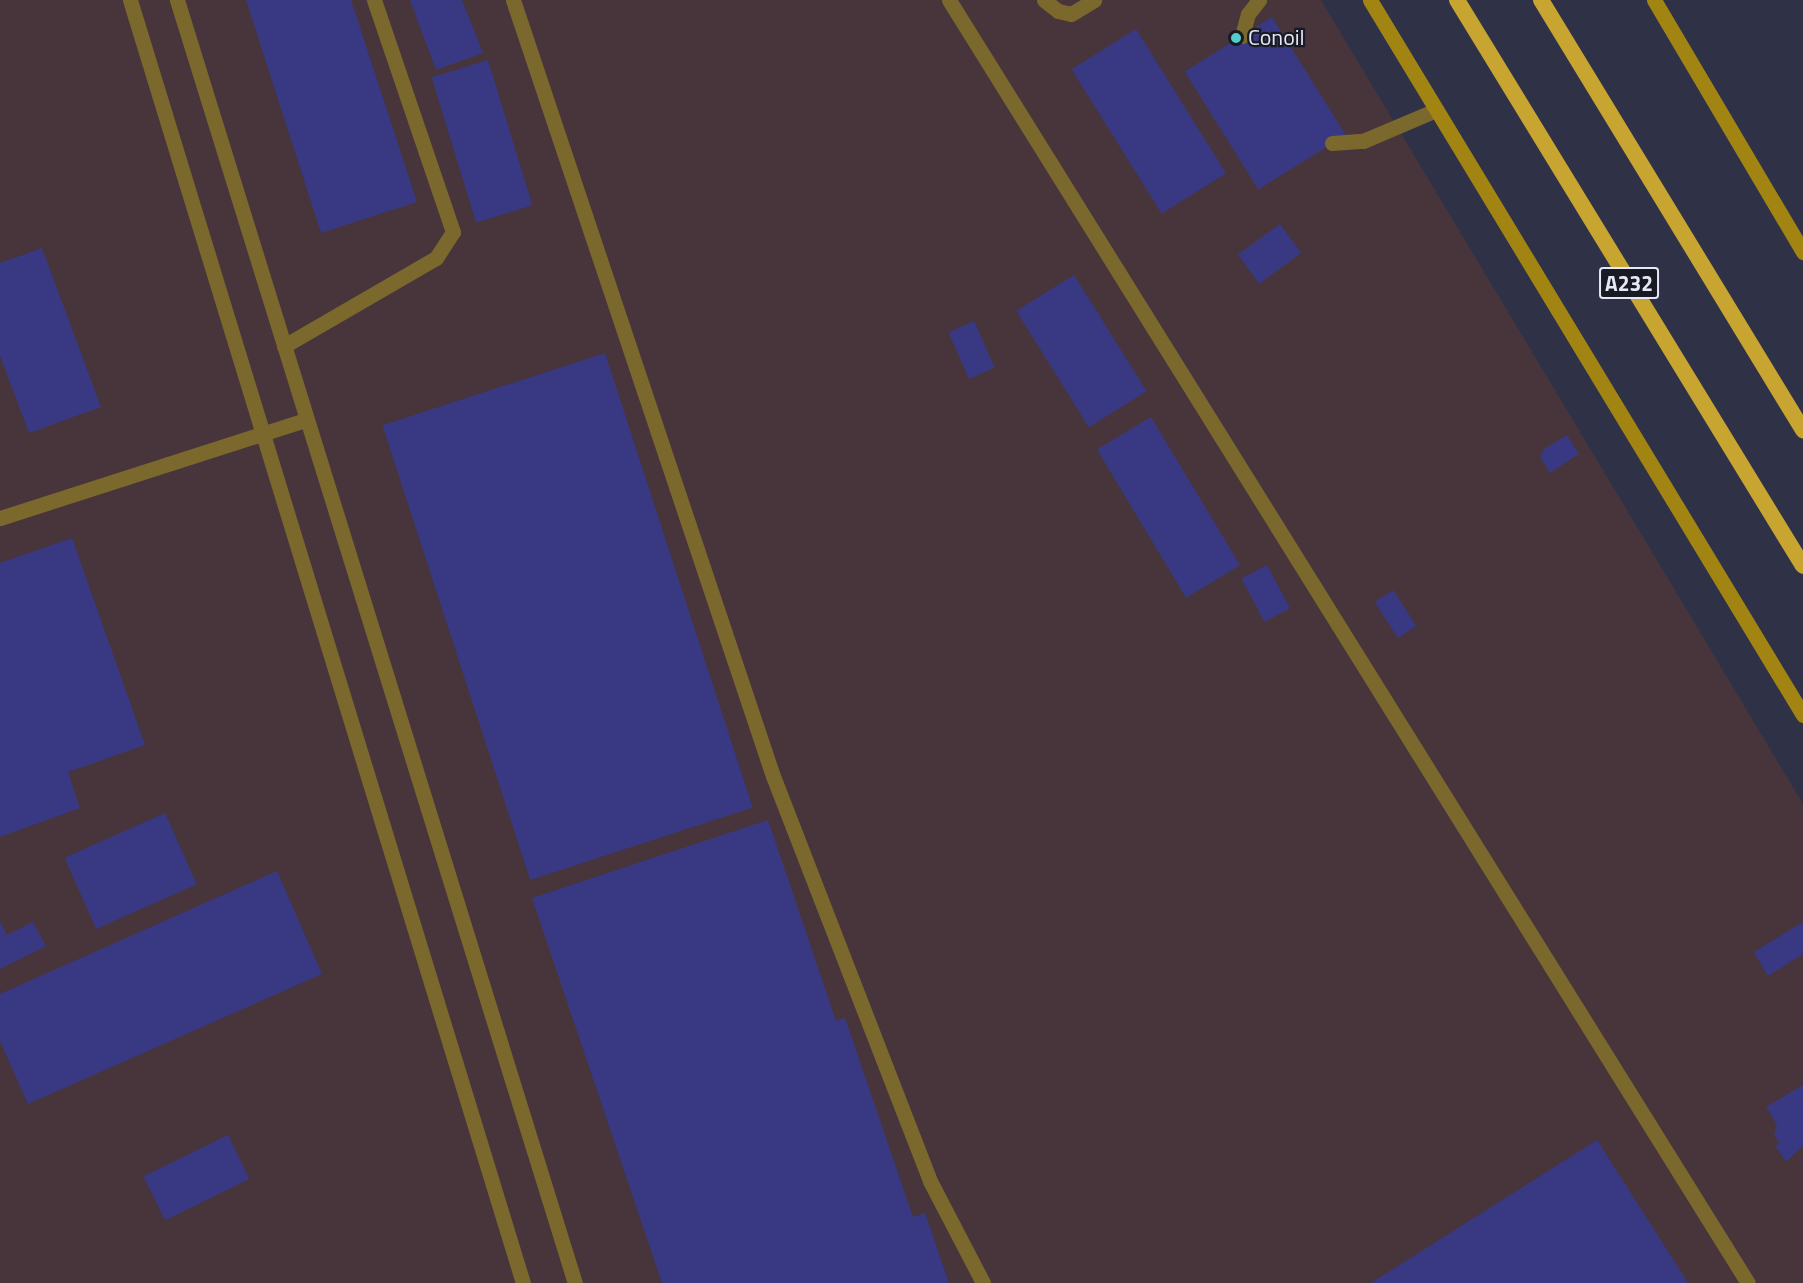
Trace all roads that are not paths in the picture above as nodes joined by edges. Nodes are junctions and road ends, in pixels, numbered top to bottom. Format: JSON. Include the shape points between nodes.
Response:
{"nodes":[{"id":1,"x":130,"y":0,"type":"edge"},
{"id":2,"x":177,"y":0,"type":"edge"},
{"id":3,"x":374,"y":0,"type":"edge"},
{"id":4,"x":513,"y":0,"type":"edge"},
{"id":5,"x":949,"y":0,"type":"edge"},
{"id":6,"x":1044,"y":0,"type":"edge"},
{"id":7,"x":1094,"y":0,"type":"edge"},
{"id":8,"x":1259,"y":0,"type":"edge"},
{"id":9,"x":1370,"y":0,"type":"edge"},
{"id":10,"x":1456,"y":0,"type":"edge"},
{"id":11,"x":1541,"y":0,"type":"edge"},
{"id":12,"x":1654,"y":0,"type":"edge"},
{"id":13,"x":1242,"y":36,"type":"dead end"},
{"id":14,"x":1436,"y":110,"type":"junction"},
{"id":15,"x":1332,"y":142,"type":"dead end"},
{"id":16,"x":1803,"y":252,"type":"edge"},
{"id":17,"x":284,"y":346,"type":"junction"},
{"id":18,"x":306,"y":420,"type":"junction"},
{"id":19,"x":1803,"y":430,"type":"edge"},
{"id":20,"x":260,"y":434,"type":"junction"},
{"id":21,"x":0,"y":518,"type":"edge"},
{"id":22,"x":1803,"y":566,"type":"edge"},
{"id":23,"x":1803,"y":715,"type":"edge"},
{"id":24,"x":523,"y":1283,"type":"edge"},
{"id":25,"x":575,"y":1283,"type":"edge"},
{"id":26,"x":983,"y":1283,"type":"edge"},
{"id":27,"x":1748,"y":1283,"type":"edge"}],
"edges":[{"from":1,"to":20,"type":"street"},
{"from":2,"to":17,"type":"street"},
{"from":3,"to":17,"type":"street","via":[[453,232],[436,258]]},
{"from":4,"to":26,"type":"street","via":[[773,776],[930,1181]]},
{"from":5,"to":27,"type":"street"},
{"from":6,"to":7,"type":"street","via":[[1058,11],[1071,14]]},
{"from":8,"to":13,"type":"street","via":[[1248,14]]},
{"from":9,"to":14,"type":"main road"},
{"from":10,"to":22,"type":"highway","number":"A232"},
{"from":11,"to":19,"type":"highway"},
{"from":12,"to":16,"type":"main road"},
{"from":14,"to":15,"type":"street","via":[[1363,141]]},
{"from":14,"to":23,"type":"main road"},
{"from":17,"to":18,"type":"street"},
{"from":18,"to":20,"type":"street"},
{"from":18,"to":25,"type":"street"},
{"from":20,"to":21,"type":"street"},
{"from":20,"to":24,"type":"street"}]}
